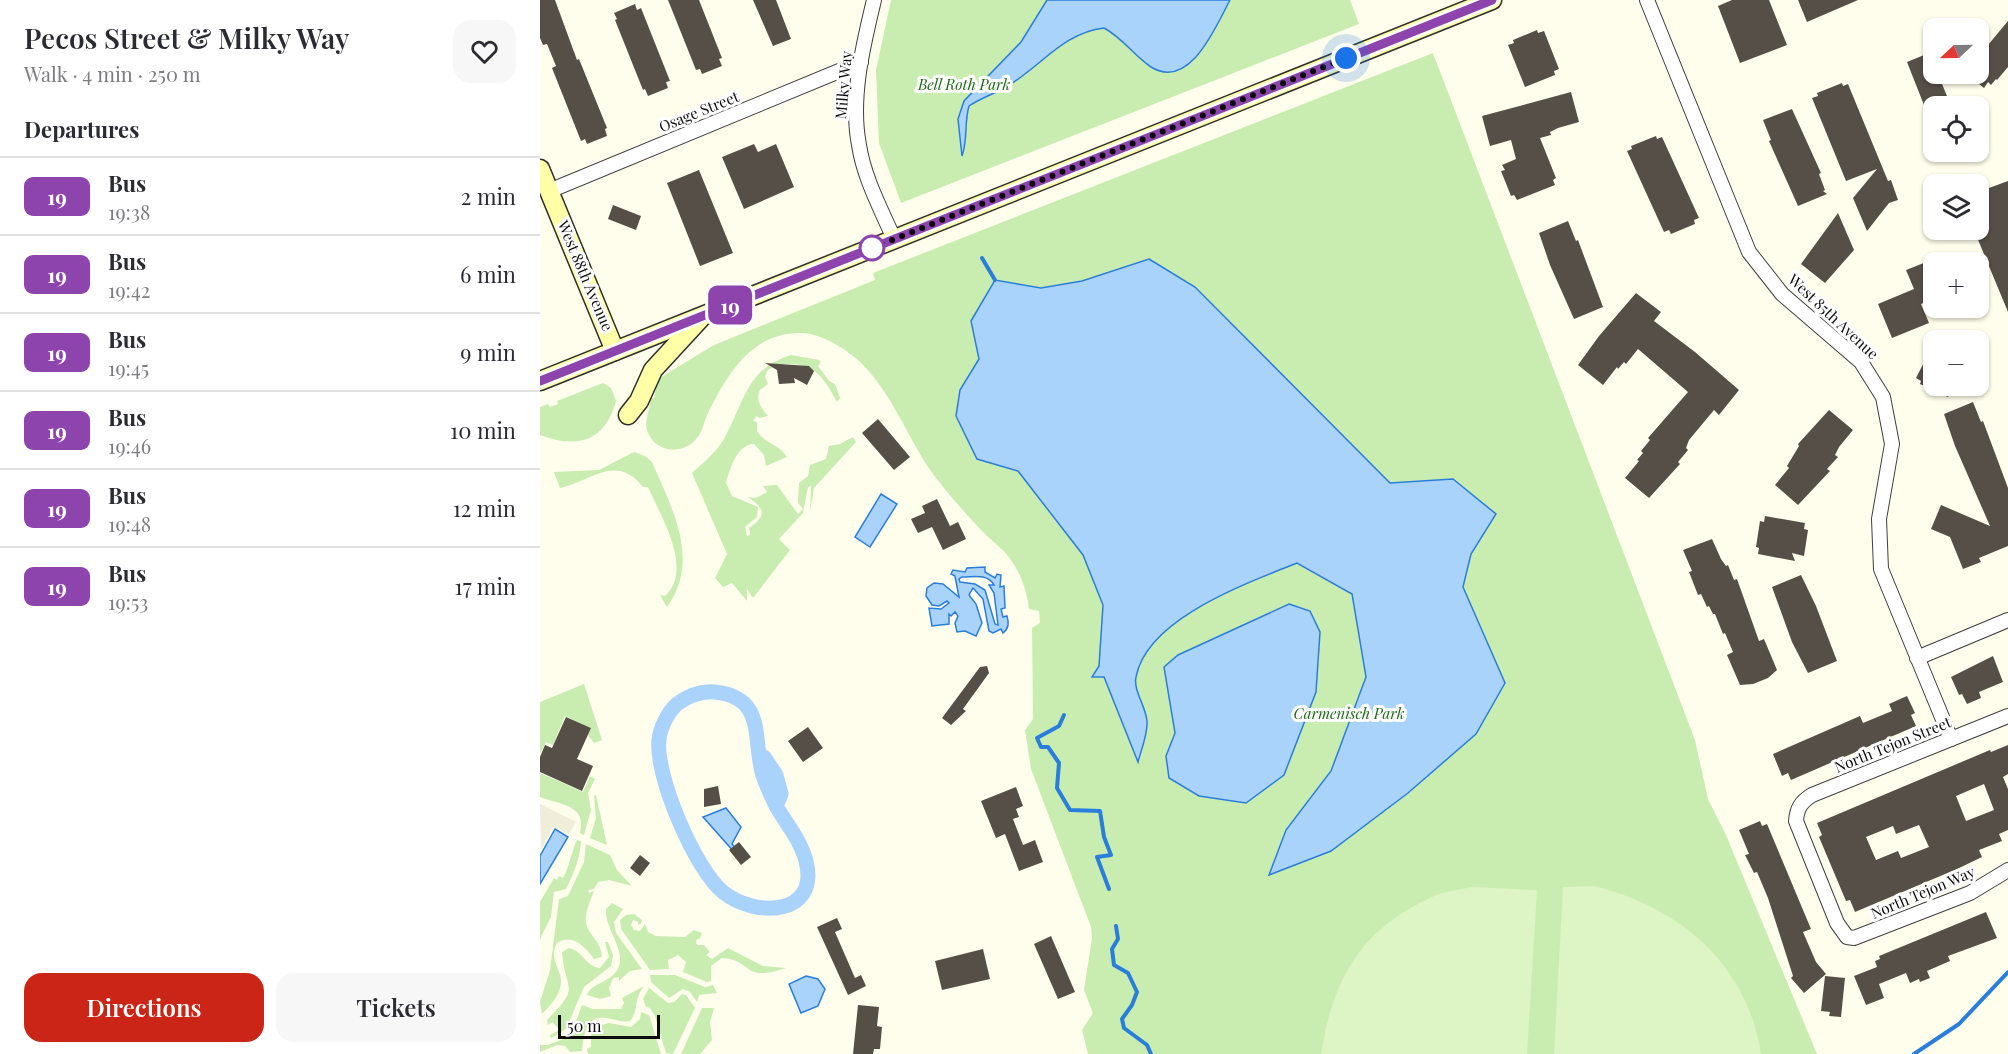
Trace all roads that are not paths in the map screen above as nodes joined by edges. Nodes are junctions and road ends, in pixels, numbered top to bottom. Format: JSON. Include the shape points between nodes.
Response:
{"nodes":[{"id":1,"x":874,"y":0,"type":"edge"},
{"id":2,"x":1492,"y":0,"type":"edge"},
{"id":3,"x":1647,"y":0,"type":"edge"},
{"id":4,"x":861,"y":62,"type":"junction"},
{"id":5,"x":540,"y":169,"type":"edge"},
{"id":6,"x":549,"y":191,"type":"junction"},
{"id":7,"x":894,"y":240,"type":"junction"},
{"id":8,"x":703,"y":316,"type":"junction"},
{"id":9,"x":615,"y":351,"type":"junction"},
{"id":10,"x":540,"y":381,"type":"edge"},
{"id":11,"x":628,"y":415,"type":"dead end"},
{"id":12,"x":2008,"y":620,"type":"edge"},
{"id":13,"x":1917,"y":658,"type":"junction"},
{"id":14,"x":2008,"y":716,"type":"edge"},
{"id":15,"x":1952,"y":739,"type":"junction"},
{"id":16,"x":2008,"y":870,"type":"edge"},
{"id":17,"x":1847,"y":937,"type":"joint"}],
"edges":[{"from":1,"to":4,"type":"street","name":"Milky Way"},
{"from":2,"to":7,"type":"main road"},
{"from":3,"to":13,"type":"street","name":"West 85th Avenue","via":[[1749,252],[1782,294],[1861,362],[1883,397],[1892,444],[1879,519],[1879,558]]},
{"from":4,"to":6,"type":"street","name":"Osage Street"},
{"from":4,"to":7,"type":"street","name":"Milky Way","via":[[856,123],[859,147]]},
{"from":5,"to":6,"type":"main road","name":"West 88th Avenue"},
{"from":6,"to":9,"type":"main road","name":"West 88th Avenue"},
{"from":7,"to":8,"type":"main road"},
{"from":8,"to":9,"type":"main road"},
{"from":8,"to":11,"type":"main road","via":[[653,370],[639,402]]},
{"from":9,"to":10,"type":"main road"},
{"from":12,"to":13,"type":"street"},
{"from":13,"to":15,"type":"street","name":"West 85th Avenue"},
{"from":14,"to":15,"type":"street","name":"North Tejon Street"},
{"from":15,"to":17,"type":"street","name":"North Tejon Street","via":[[1812,795],[1796,810],[1800,834],[1837,923]]},
{"from":16,"to":17,"type":"street","name":"North Tejon Way","via":[[1970,893],[1859,938]]}]}
